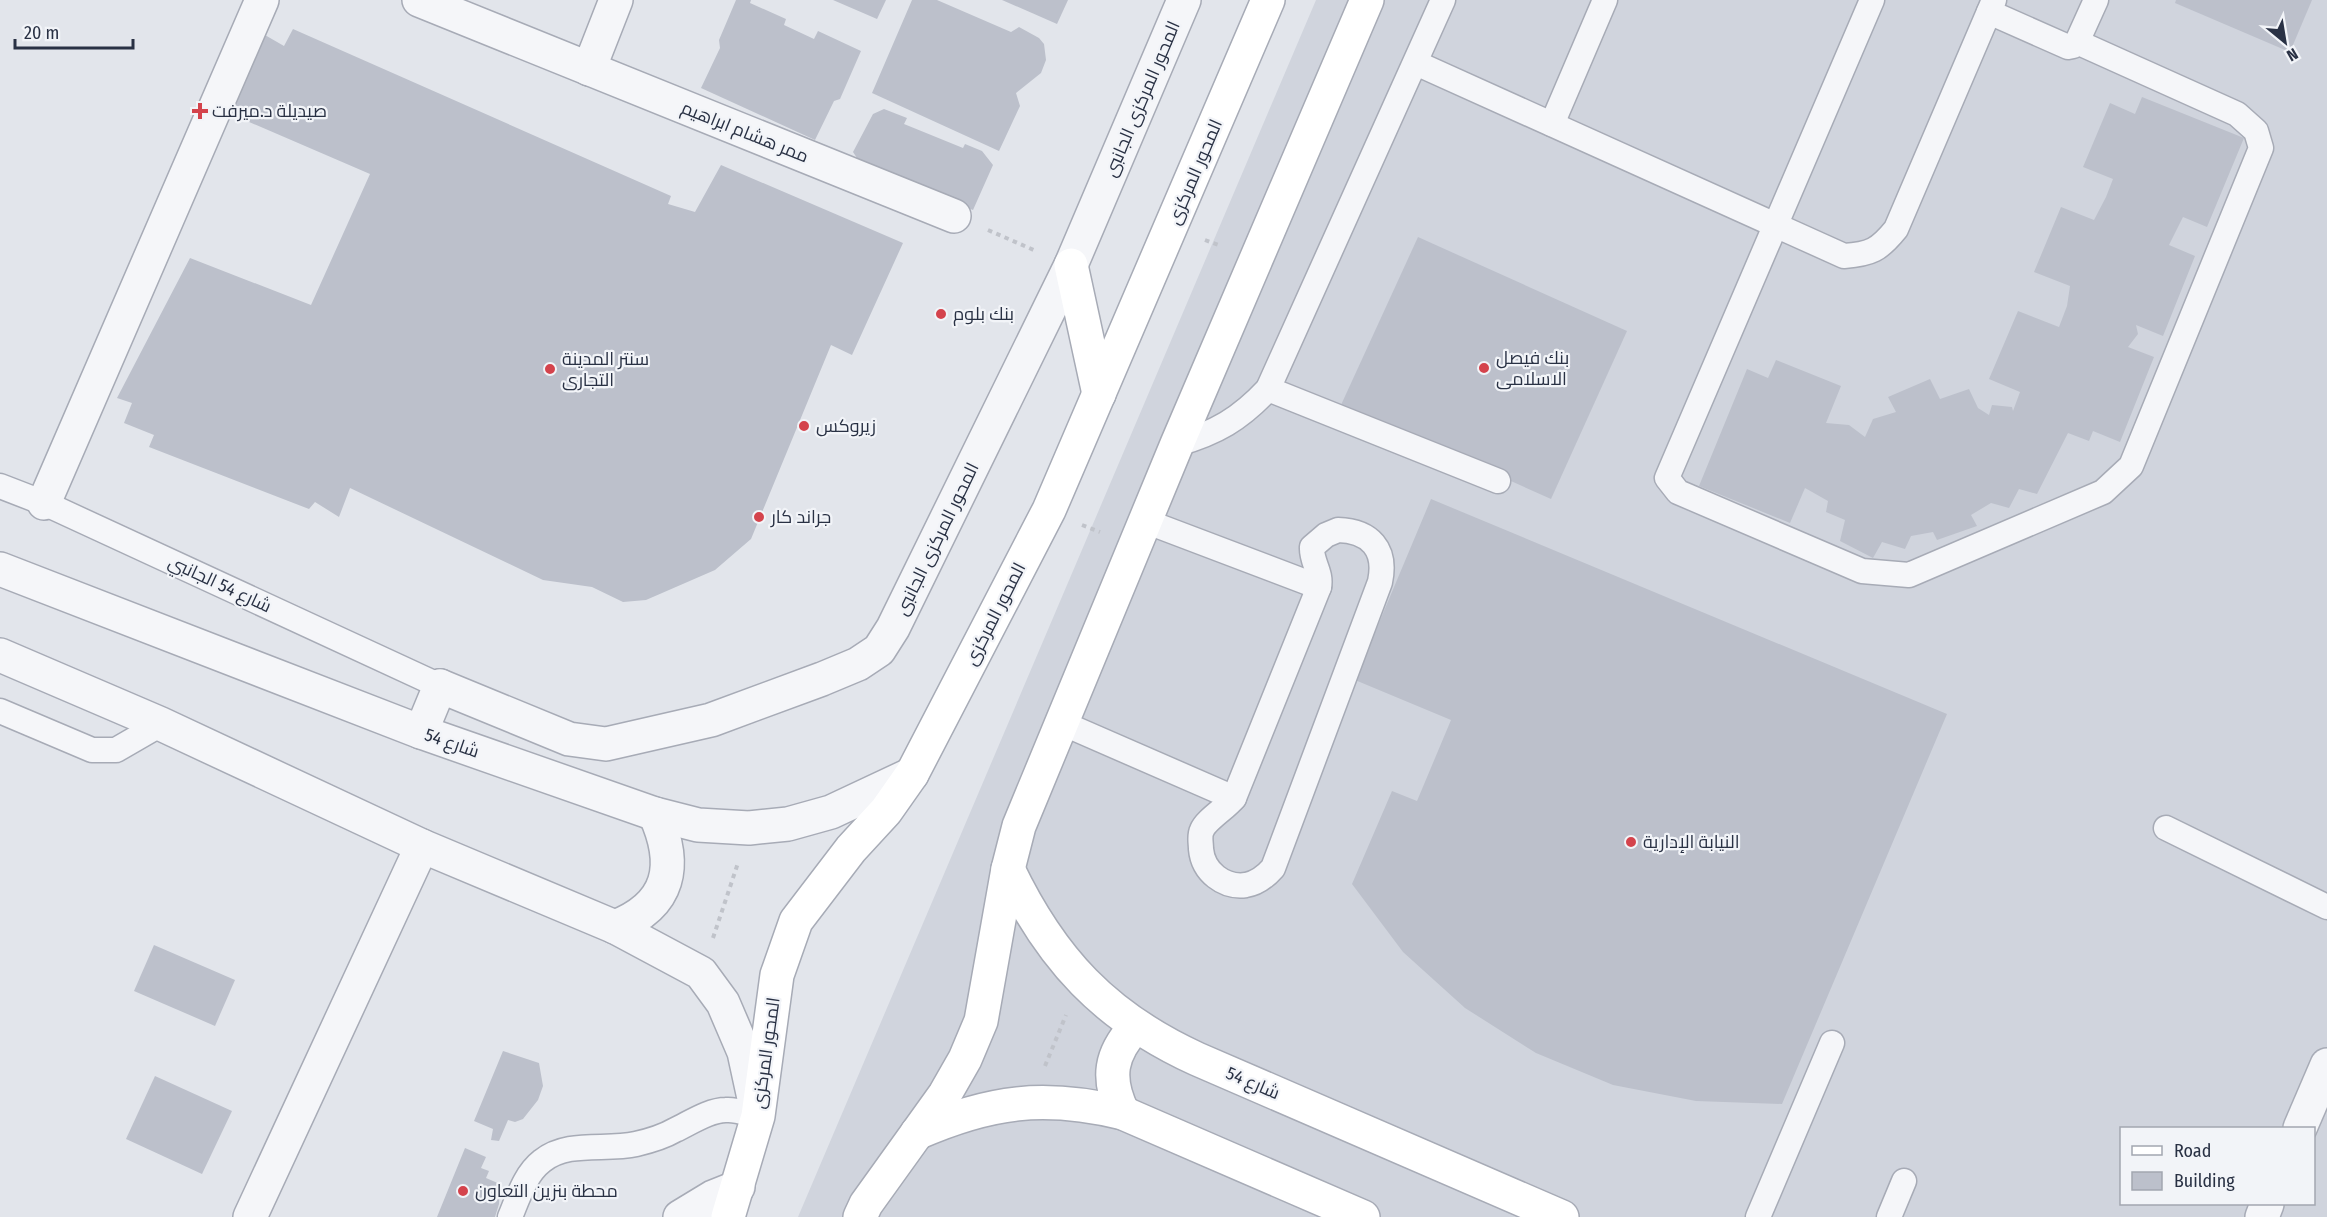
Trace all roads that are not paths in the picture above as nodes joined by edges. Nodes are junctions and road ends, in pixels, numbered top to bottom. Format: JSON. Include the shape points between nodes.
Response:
{"nodes":[{"id":1,"x":262,"y":0,"type":"edge"},
{"id":2,"x":418,"y":0,"type":"edge"},
{"id":3,"x":616,"y":0,"type":"edge"},
{"id":4,"x":1184,"y":0,"type":"edge"},
{"id":5,"x":1268,"y":0,"type":"edge"},
{"id":6,"x":1367,"y":0,"type":"edge"},
{"id":7,"x":1443,"y":0,"type":"edge"},
{"id":8,"x":1605,"y":0,"type":"edge"},
{"id":9,"x":1872,"y":0,"type":"edge"},
{"id":10,"x":2096,"y":0,"type":"edge"},
{"id":11,"x":1991,"y":6,"type":"edge"},
{"id":12,"x":2077,"y":42,"type":"junction"},
{"id":13,"x":1416,"y":63,"type":"junction"},
{"id":14,"x":589,"y":69,"type":"junction"},
{"id":15,"x":1552,"y":124,"type":"junction"},
{"id":16,"x":954,"y":216,"type":"road end"},
{"id":17,"x":1775,"y":224,"type":"junction"},
{"id":18,"x":1071,"y":265,"type":"junction"},
{"id":19,"x":1268,"y":389,"type":"junction"},
{"id":20,"x":1099,"y":394,"type":"junction"},
{"id":21,"x":1177,"y":444,"type":"junction"},
{"id":22,"x":1498,"y":482,"type":"dead end"},
{"id":23,"x":0,"y":486,"type":"edge"},
{"id":24,"x":44,"y":503,"type":"junction"},
{"id":25,"x":1145,"y":521,"type":"junction"},
{"id":26,"x":0,"y":569,"type":"edge"},
{"id":27,"x":1318,"y":587,"type":"junction"},
{"id":28,"x":0,"y":656,"type":"edge"},
{"id":29,"x":440,"y":686,"type":"junction"},
{"id":30,"x":0,"y":711,"type":"edge"},
{"id":31,"x":1062,"y":723,"type":"junction"},
{"id":32,"x":161,"y":724,"type":"junction"},
{"id":33,"x":421,"y":732,"type":"junction"},
{"id":34,"x":912,"y":774,"type":"junction"},
{"id":35,"x":1234,"y":798,"type":"junction"},
{"id":36,"x":655,"y":814,"type":"junction"},
{"id":37,"x":2166,"y":828,"type":"dead end"},
{"id":38,"x":422,"y":846,"type":"junction"},
{"id":39,"x":1008,"y":869,"type":"junction"},
{"id":40,"x":2327,"y":907,"type":"edge"},
{"id":41,"x":615,"y":927,"type":"junction"},
{"id":42,"x":1136,"y":1026,"type":"junction"},
{"id":43,"x":1832,"y":1043,"type":"dead end"},
{"id":44,"x":2327,"y":1065,"type":"edge"},
{"id":45,"x":1123,"y":1113,"type":"junction"},
{"id":46,"x":758,"y":1116,"type":"junction"},
{"id":47,"x":2300,"y":1127,"type":"edge"},
{"id":48,"x":915,"y":1134,"type":"junction"},
{"id":49,"x":1905,"y":1181,"type":"dead end"},
{"id":50,"x":733,"y":1202,"type":"edge"},
{"id":51,"x":250,"y":1217,"type":"edge"},
{"id":52,"x":510,"y":1217,"type":"edge"},
{"id":53,"x":680,"y":1217,"type":"edge"},
{"id":54,"x":860,"y":1217,"type":"edge"},
{"id":55,"x":1363,"y":1217,"type":"edge"},
{"id":56,"x":1562,"y":1217,"type":"edge"},
{"id":57,"x":1758,"y":1217,"type":"edge"},
{"id":58,"x":1889,"y":1217,"type":"edge"}],
"edges":[{"from":1,"to":24,"type":"street"},
{"from":2,"to":14,"type":"street","name":"ممر هشام ابراهيم"},
{"from":3,"to":14,"type":"street"},
{"from":4,"to":18,"type":"street","name":"المحور المركزى الجانبى"},
{"from":5,"to":20,"type":"main road","name":"المحور المركزى"},
{"from":6,"to":21,"type":"main road"},
{"from":7,"to":13,"type":"lane"},
{"from":8,"to":15,"type":"lane"},
{"from":9,"to":17,"type":"lane"},
{"from":10,"to":12,"type":"lane"},
{"from":11,"to":12,"type":"lane","via":[[2063,45],[2073,46]]},
{"from":11,"to":17,"type":"lane","via":[[1896,229],[1883,245],[1865,255],[1844,256]]},
{"from":12,"to":17,"type":"lane","via":[[2238,114],[2256,131],[2261,148],[2131,466],[2103,492],[1909,575],[1862,571],[1678,492],[1667,478]]},
{"from":13,"to":15,"type":"lane"},
{"from":13,"to":19,"type":"lane"},
{"from":14,"to":16,"type":"street","name":"ممر هشام ابراهيم"},
{"from":15,"to":17,"type":"lane"},
{"from":18,"to":20,"type":"main road"},
{"from":18,"to":29,"type":"street","name":"المحور المركزى الجانبى","via":[[879,650],[858,664],[751,706],[685,727],[606,744],[568,740]]},
{"from":19,"to":21,"type":"lane","via":[[1250,409],[1228,424]]},
{"from":19,"to":22,"type":"lane"},
{"from":20,"to":34,"type":"main road","name":"المحور المركزى","via":[[1049,510]]},
{"from":21,"to":25,"type":"main road"},
{"from":23,"to":24,"type":"lane","name":"شارع 54 الجانبي"},
{"from":24,"to":29,"type":"lane","name":"شارع 54 الجانبي"},
{"from":25,"to":27,"type":"lane"},
{"from":25,"to":31,"type":"main road"},
{"from":26,"to":33,"type":"street","name":"شارع 54"},
{"from":27,"to":35,"type":"lane"},
{"from":27,"to":35,"type":"lane","via":[[1320,579],[1312,552],[1316,542],[1338,530],[1364,535],[1374,544],[1383,568],[1367,615],[1273,868],[1248,885],[1232,885],[1218,879],[1207,868],[1202,853],[1202,828]]},
{"from":28,"to":32,"type":"street"},
{"from":29,"to":33,"type":"street"},
{"from":30,"to":32,"type":"lane","via":[[92,750],[116,750]]},
{"from":31,"to":35,"type":"lane"},
{"from":31,"to":39,"type":"main road","via":[[1018,826]]},
{"from":32,"to":38,"type":"street"},
{"from":33,"to":36,"type":"street","name":"شارع 54"},
{"from":34,"to":36,"type":"street","name":"شارع 54","via":[[831,812],[788,824],[749,828],[698,825]]},
{"from":34,"to":46,"type":"main road","name":"المحور المركزى","via":[[796,921],[777,975]]},
{"from":36,"to":41,"type":"street","via":[[668,847],[665,881],[646,910]]},
{"from":37,"to":40,"type":"lane"},
{"from":38,"to":41,"type":"street"},
{"from":38,"to":51,"type":"street"},
{"from":39,"to":42,"type":"main road","name":"شارع 54","via":[[1026,907],[1050,943],[1085,984]]},
{"from":39,"to":48,"type":"main road","via":[[981,1022],[945,1094]]},
{"from":41,"to":46,"type":"street","via":[[701,973],[723,1003],[744,1052]]},
{"from":42,"to":45,"type":"main road","via":[[1125,1037],[1113,1066],[1112,1083]]},
{"from":42,"to":56,"type":"main road","name":"شارع 54","via":[[1197,1059]]},
{"from":43,"to":57,"type":"lane"},
{"from":44,"to":47,"type":"street"},
{"from":45,"to":48,"type":"main road","via":[[1091,1105],[1037,1102],[987,1107]]},
{"from":45,"to":55,"type":"main road"},
{"from":46,"to":50,"type":"main road","name":"المحور المركزى"},
{"from":46,"to":52,"type":"lane","via":[[726,1109],[649,1141],[557,1153],[534,1168]]},
{"from":48,"to":54,"type":"main road"},
{"from":49,"to":58,"type":"lane"},
{"from":50,"to":53,"type":"street","via":[[713,1197]]}]}
